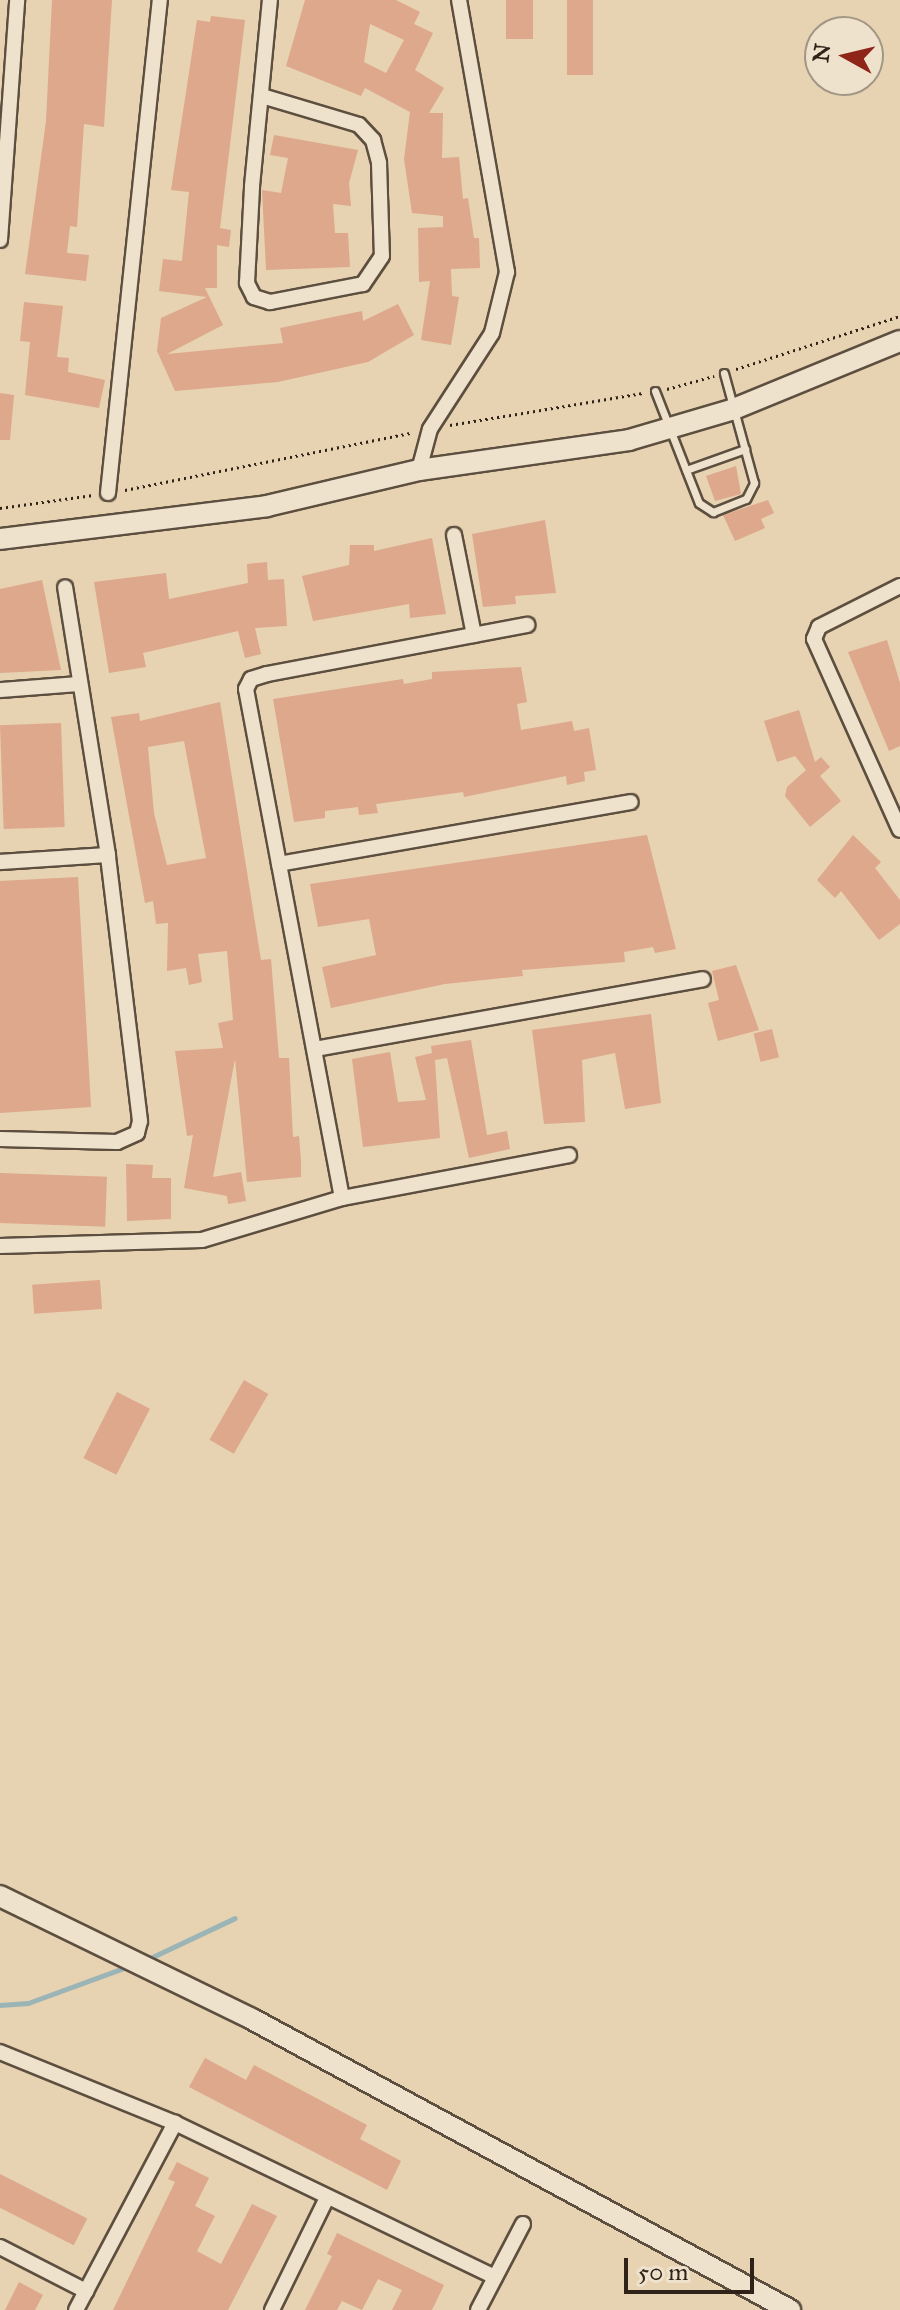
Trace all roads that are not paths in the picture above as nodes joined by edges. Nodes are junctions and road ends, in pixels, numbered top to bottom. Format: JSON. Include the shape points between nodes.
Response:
{"nodes":[{"id":1,"x":17,"y":0,"type":"edge"},
{"id":2,"x":160,"y":0,"type":"edge"},
{"id":3,"x":270,"y":0,"type":"edge"},
{"id":4,"x":459,"y":0,"type":"edge"},
{"id":5,"x":262,"y":96,"type":"junction"},
{"id":6,"x":4,"y":157,"type":"edge"},
{"id":7,"x":0,"y":240,"type":"edge"},
{"id":8,"x":900,"y":341,"type":"edge"},
{"id":9,"x":724,"y":373,"type":"road end"},
{"id":10,"x":655,"y":391,"type":"road end"},
{"id":11,"x":734,"y":409,"type":"junction"},
{"id":12,"x":671,"y":431,"type":"junction"},
{"id":13,"x":745,"y":449,"type":"junction"},
{"id":14,"x":419,"y":470,"type":"junction"},
{"id":15,"x":686,"y":470,"type":"junction"},
{"id":16,"x":108,"y":493,"type":"road end"},
{"id":17,"x":454,"y":535,"type":"dead end"},
{"id":18,"x":0,"y":539,"type":"edge"},
{"id":19,"x":900,"y":586,"type":"edge"},
{"id":20,"x":65,"y":587,"type":"dead end"},
{"id":21,"x":527,"y":625,"type":"dead end"},
{"id":22,"x":474,"y":635,"type":"junction"},
{"id":23,"x":78,"y":684,"type":"junction"},
{"id":24,"x":0,"y":690,"type":"edge"},
{"id":25,"x":631,"y":802,"type":"dead end"},
{"id":26,"x":900,"y":830,"type":"edge"},
{"id":27,"x":108,"y":855,"type":"junction"},
{"id":28,"x":0,"y":862,"type":"edge"},
{"id":29,"x":279,"y":864,"type":"junction"},
{"id":30,"x":703,"y":979,"type":"dead end"},
{"id":31,"x":315,"y":1049,"type":"junction"},
{"id":32,"x":0,"y":1139,"type":"edge"},
{"id":33,"x":569,"y":1155,"type":"dead end"},
{"id":34,"x":342,"y":1198,"type":"junction"},
{"id":35,"x":0,"y":1246,"type":"edge"},
{"id":36,"x":0,"y":1896,"type":"edge"},
{"id":37,"x":0,"y":2052,"type":"edge"},
{"id":38,"x":175,"y":2123,"type":"junction"},
{"id":39,"x":326,"y":2200,"type":"junction"},
{"id":40,"x":523,"y":2224,"type":"dead end"},
{"id":41,"x":0,"y":2247,"type":"edge"},
{"id":42,"x":495,"y":2277,"type":"junction"},
{"id":43,"x":86,"y":2291,"type":"junction"},
{"id":44,"x":76,"y":2310,"type":"edge"},
{"id":45,"x":272,"y":2310,"type":"edge"},
{"id":46,"x":478,"y":2310,"type":"edge"},
{"id":47,"x":790,"y":2310,"type":"edge"}],
"edges":[{"from":1,"to":6,"type":"street"},
{"from":2,"to":16,"type":"street"},
{"from":3,"to":5,"type":"street"},
{"from":4,"to":14,"type":"street","via":[[507,272],[492,333],[430,429]]},
{"from":5,"to":5,"type":"street","via":[[359,125],[373,140],[379,163],[382,256],[363,284],[270,302],[254,297],[247,283]]},
{"from":6,"to":7,"type":"street"},
{"from":8,"to":11,"type":"street"},
{"from":9,"to":11,"type":"lane"},
{"from":10,"to":12,"type":"lane"},
{"from":11,"to":12,"type":"street"},
{"from":11,"to":13,"type":"lane"},
{"from":12,"to":14,"type":"street"},
{"from":12,"to":15,"type":"lane"},
{"from":13,"to":15,"type":"lane"},
{"from":13,"to":15,"type":"lane","via":[[753,492],[713,512],[699,503]]},
{"from":14,"to":18,"type":"street","via":[[267,506]]},
{"from":17,"to":22,"type":"street"},
{"from":19,"to":26,"type":"street","via":[[819,627],[814,639]]},
{"from":20,"to":23,"type":"street"},
{"from":21,"to":22,"type":"street"},
{"from":22,"to":29,"type":"street","via":[[251,679],[246,689]]},
{"from":23,"to":24,"type":"street"},
{"from":23,"to":27,"type":"street"},
{"from":25,"to":29,"type":"street"},
{"from":27,"to":28,"type":"street"},
{"from":27,"to":32,"type":"street","via":[[137,1133],[117,1142]]},
{"from":29,"to":31,"type":"street"},
{"from":30,"to":31,"type":"street"},
{"from":31,"to":34,"type":"street"},
{"from":33,"to":34,"type":"street"},
{"from":34,"to":35,"type":"street","via":[[202,1240]]},
{"from":36,"to":47,"type":"street","via":[[160,1974]]},
{"from":37,"to":38,"type":"street"},
{"from":38,"to":39,"type":"street"},
{"from":38,"to":43,"type":"street"},
{"from":39,"to":42,"type":"street"},
{"from":39,"to":45,"type":"street"},
{"from":40,"to":42,"type":"street"},
{"from":41,"to":43,"type":"street"},
{"from":42,"to":46,"type":"street"},
{"from":43,"to":44,"type":"street"}]}
